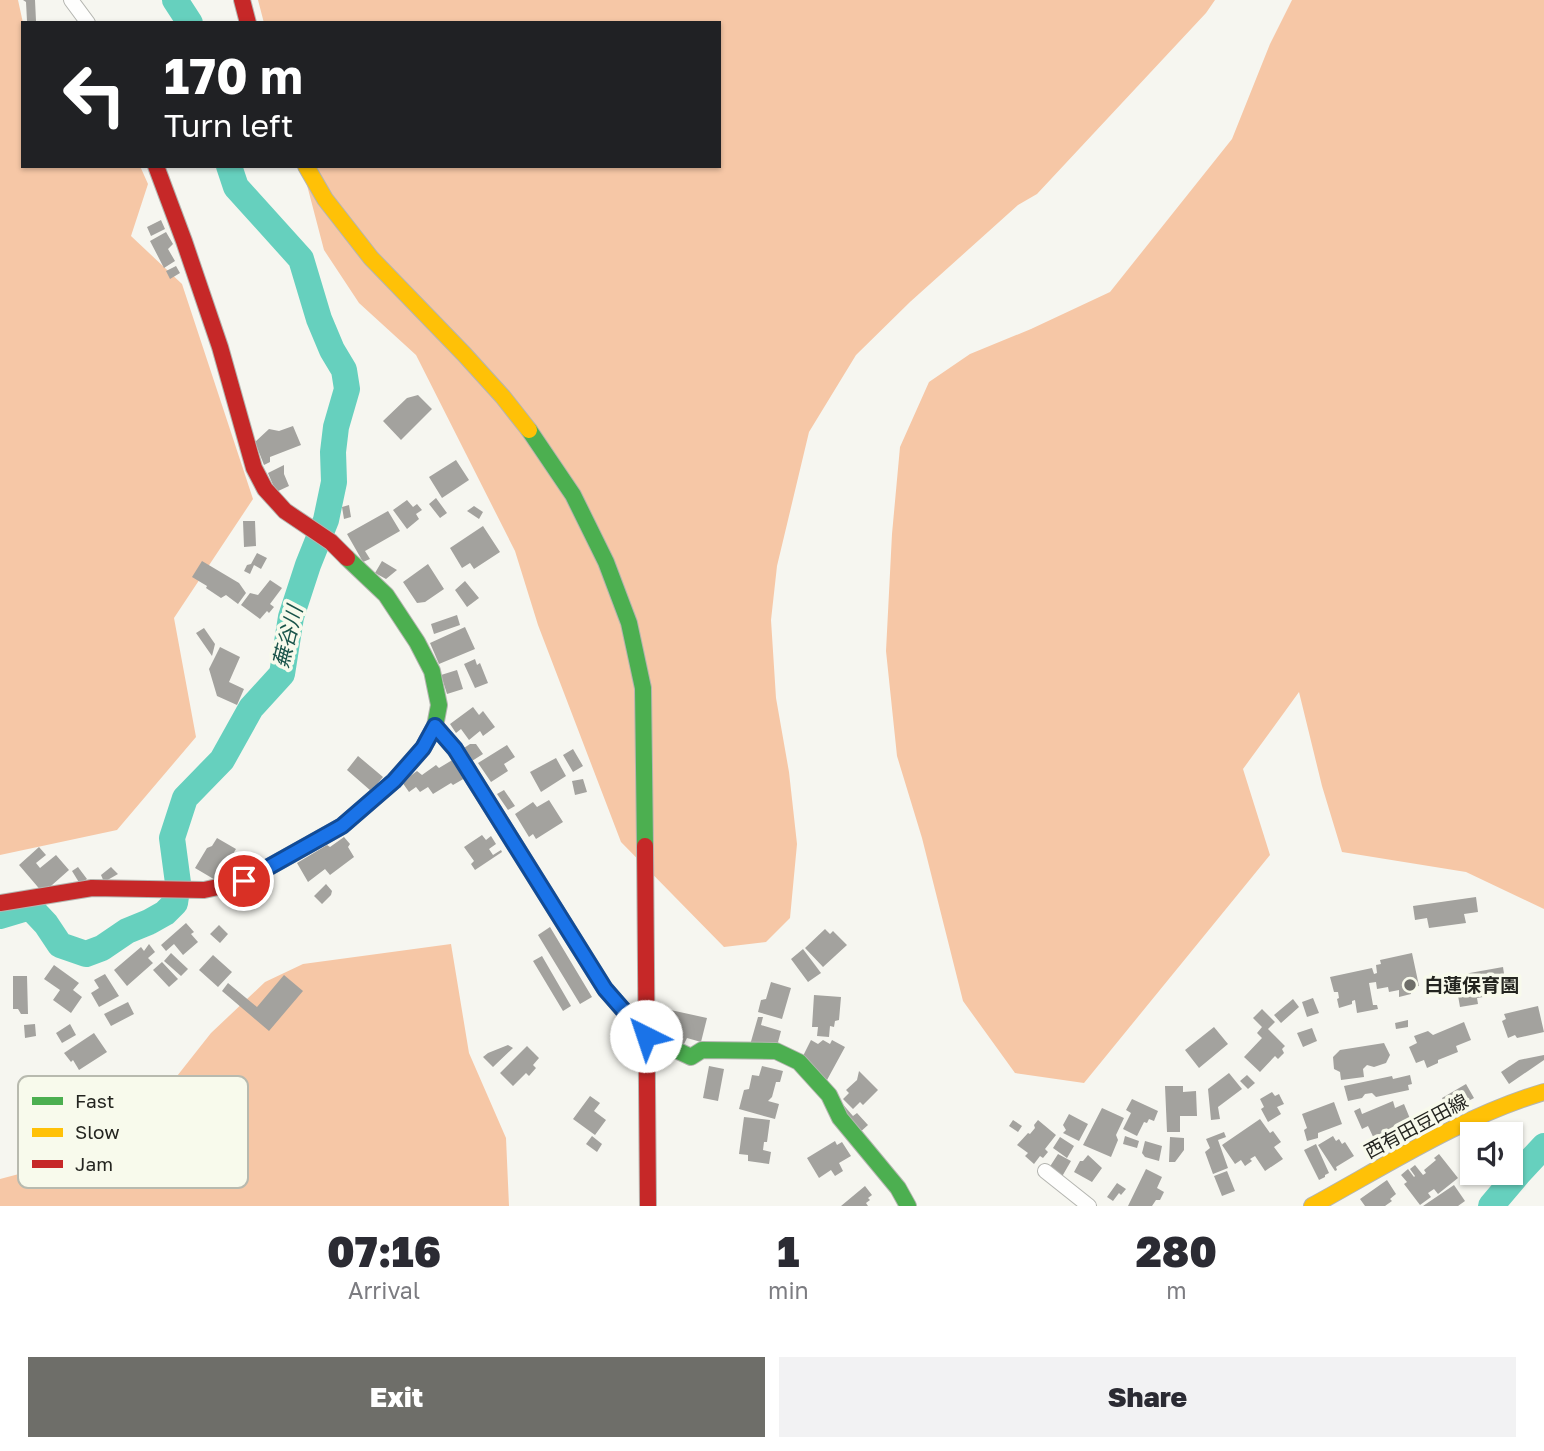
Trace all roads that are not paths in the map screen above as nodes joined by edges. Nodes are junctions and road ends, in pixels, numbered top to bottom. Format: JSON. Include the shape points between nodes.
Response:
{"nodes":[{"id":1,"x":71,"y":0,"type":"edge"},
{"id":2,"x":242,"y":0,"type":"edge"},
{"id":3,"x":87,"y":21,"type":"edge"},
{"id":4,"x":247,"y":21,"type":"edge"},
{"id":5,"x":157,"y":168,"type":"edge"},
{"id":6,"x":307,"y":168,"type":"edge"},
{"id":7,"x":435,"y":726,"type":"junction"},
{"id":8,"x":0,"y":902,"type":"edge"},
{"id":9,"x":646,"y":1036,"type":"junction"},
{"id":10,"x":1544,"y":1092,"type":"edge"},
{"id":11,"x":1045,"y":1171,"type":"dead end"},
{"id":12,"x":648,"y":1206,"type":"edge"},
{"id":13,"x":908,"y":1206,"type":"edge"},
{"id":14,"x":1089,"y":1206,"type":"edge"},
{"id":15,"x":1312,"y":1206,"type":"edge"}],
"edges":[{"from":1,"to":3,"type":"street"},
{"from":2,"to":4,"type":"street"},
{"from":5,"to":7,"type":"street","via":[[216,335],[254,468],[285,511],[331,542],[386,594],[432,671],[439,705]]},
{"from":6,"to":9,"type":"street","via":[[325,200],[372,258],[535,437],[573,495],[606,562],[629,623],[643,688]]},
{"from":7,"to":8,"type":"street","via":[[423,748],[394,781],[342,826],[244,881],[204,890],[92,888]]},
{"from":7,"to":9,"type":"street","via":[[455,749],[605,989]]},
{"from":9,"to":12,"type":"street"},
{"from":9,"to":13,"type":"street","via":[[691,1058],[702,1050],[776,1051],[799,1062],[829,1095],[840,1118]]},
{"from":10,"to":15,"type":"street","name":"西有田豆田線","via":[[1469,1121]]},
{"from":11,"to":14,"type":"street"}]}
